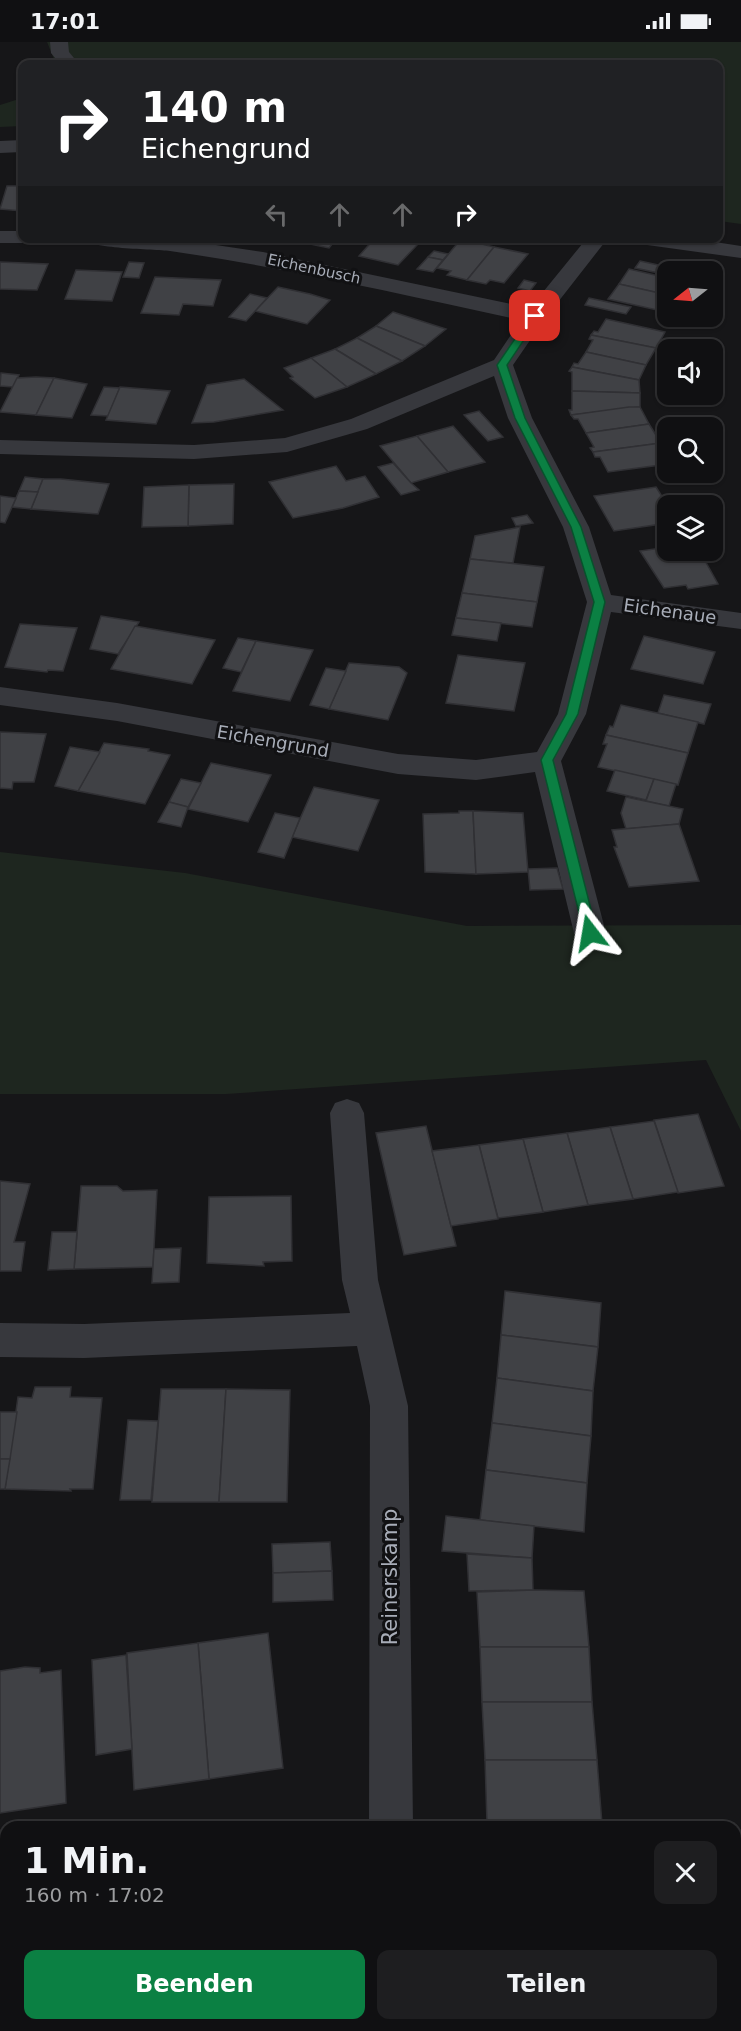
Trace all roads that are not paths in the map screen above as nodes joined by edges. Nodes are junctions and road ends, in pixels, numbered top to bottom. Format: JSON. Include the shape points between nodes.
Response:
{"nodes":[{"id":1,"x":59,"y":42,"type":"edge"},
{"id":2,"x":66,"y":60,"type":"edge"},
{"id":3,"x":18,"y":146,"type":"edge"},
{"id":4,"x":0,"y":147,"type":"edge"},
{"id":5,"x":0,"y":237,"type":"edge"},
{"id":6,"x":18,"y":237,"type":"edge"},
{"id":7,"x":156,"y":243,"type":"edge"},
{"id":8,"x":594,"y":243,"type":"edge"},
{"id":9,"x":676,"y":243,"type":"edge"},
{"id":10,"x":741,"y":252,"type":"edge"},
{"id":11,"x":535,"y":316,"type":"junction"},
{"id":12,"x":502,"y":365,"type":"junction"},
{"id":13,"x":0,"y":447,"type":"edge"},
{"id":14,"x":600,"y":602,"type":"junction"},
{"id":15,"x":741,"y":621,"type":"edge"},
{"id":16,"x":0,"y":696,"type":"edge"},
{"id":17,"x":547,"y":760,"type":"junction"},
{"id":18,"x":590,"y":933,"type":"dead end"},
{"id":19,"x":347,"y":1113,"type":"dead end"},
{"id":20,"x":372,"y":1329,"type":"junction"},
{"id":21,"x":0,"y":1340,"type":"edge"},
{"id":22,"x":391,"y":1821,"type":"edge"}],
"edges":[{"from":1,"to":2,"type":"street","via":[[60,53]]},
{"from":3,"to":4,"type":"street"},
{"from":5,"to":6,"type":"street"},
{"from":7,"to":11,"type":"street","name":"Eichenbusch","via":[[263,258]]},
{"from":8,"to":11,"type":"street"},
{"from":9,"to":10,"type":"street"},
{"from":11,"to":12,"type":"street"},
{"from":12,"to":13,"type":"street","via":[[359,424],[287,445],[194,452]]},
{"from":12,"to":14,"type":"street","via":[[520,418],[576,527]]},
{"from":14,"to":15,"type":"street","name":"Eichenaue"},
{"from":14,"to":17,"type":"street","via":[[572,714]]},
{"from":16,"to":17,"type":"street","name":"Eichengrund","via":[[117,712],[398,764],[476,770]]},
{"from":17,"to":18,"type":"street"},
{"from":19,"to":20,"type":"street","name":"Reinerskamp","via":[[360,1280]]},
{"from":20,"to":21,"type":"street","via":[[84,1341]]},
{"from":20,"to":22,"type":"street","name":"Reinerskamp","via":[[389,1406]]}]}
